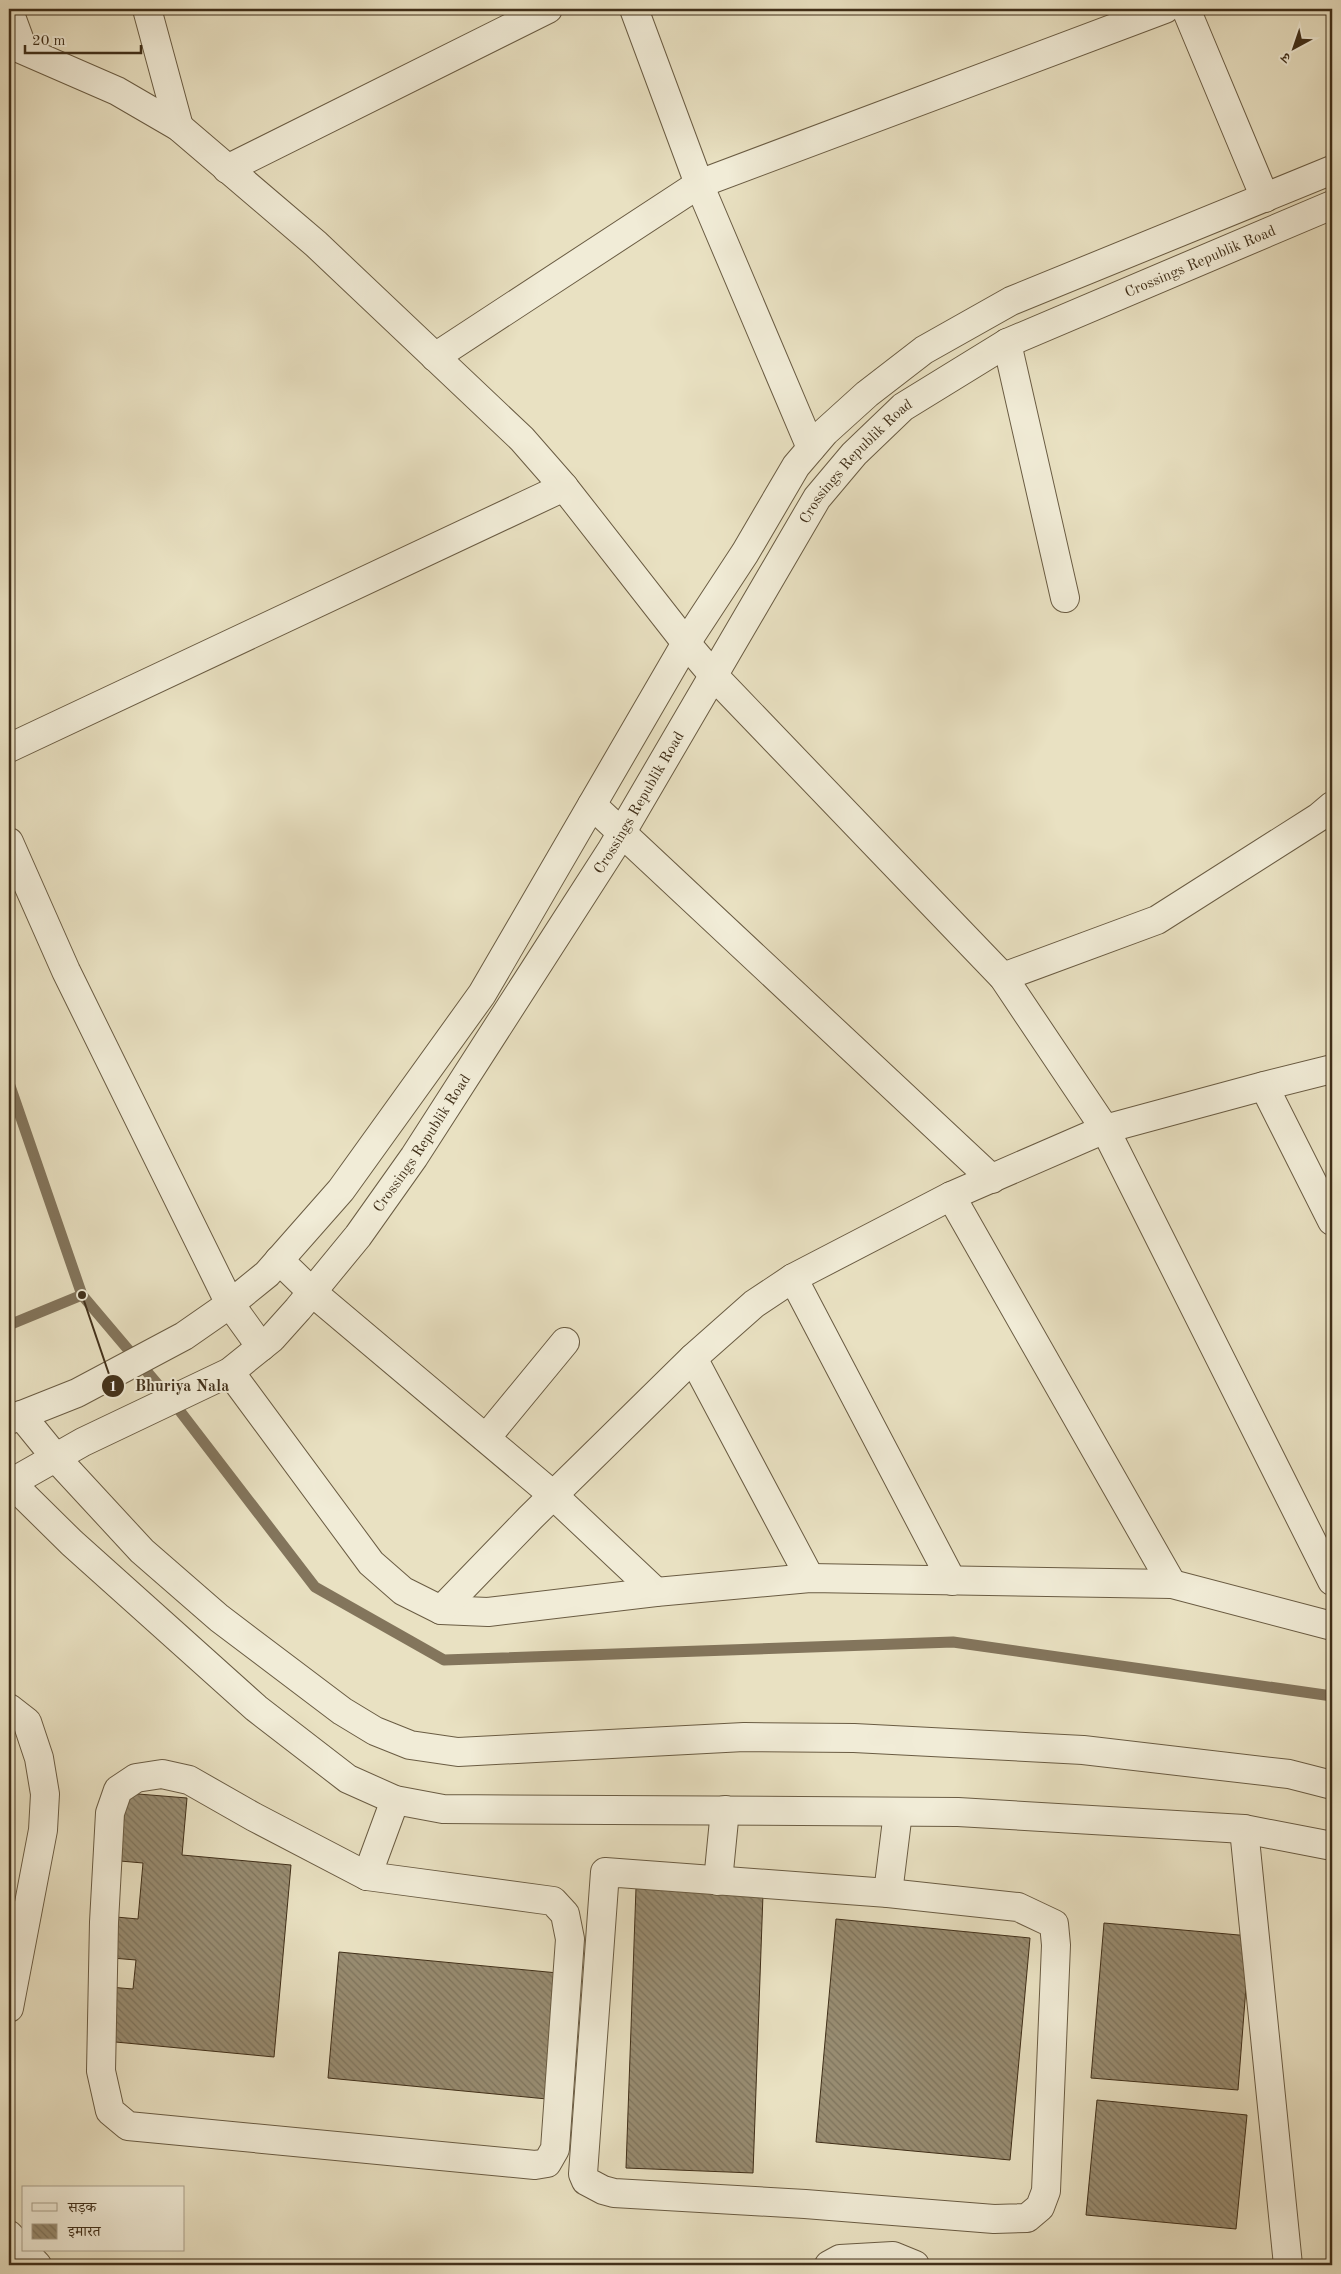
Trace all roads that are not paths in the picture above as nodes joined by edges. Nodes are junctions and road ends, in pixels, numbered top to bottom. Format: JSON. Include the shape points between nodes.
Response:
{"nodes":[{"id":1,"x":146,"y":9,"type":"edge"},
{"id":2,"x":548,"y":9,"type":"edge"},
{"id":3,"x":634,"y":9,"type":"edge"},
{"id":4,"x":1165,"y":9,"type":"edge"},
{"id":5,"x":1186,"y":9,"type":"edge"},
{"id":6,"x":9,"y":11,"type":"edge"},
{"id":7,"x":16,"y":46,"type":"edge"},
{"id":8,"x":179,"y":127,"type":"junction"},
{"id":9,"x":227,"y":169,"type":"junction"},
{"id":10,"x":1332,"y":170,"type":"edge"},
{"id":11,"x":699,"y":184,"type":"junction"},
{"id":12,"x":1266,"y":198,"type":"junction"},
{"id":13,"x":1332,"y":205,"type":"edge"},
{"id":14,"x":1007,"y":342,"type":"junction"},
{"id":15,"x":435,"y":357,"type":"junction"},
{"id":16,"x":811,"y":448,"type":"junction"},
{"id":17,"x":564,"y":487,"type":"junction"},
{"id":18,"x":1064,"y":598,"type":"dead end"},
{"id":19,"x":686,"y":644,"type":"junction"},
{"id":20,"x":714,"y":676,"type":"junction"},
{"id":21,"x":9,"y":748,"type":"edge"},
{"id":22,"x":592,"y":806,"type":"junction"},
{"id":23,"x":1332,"y":806,"type":"edge"},
{"id":24,"x":622,"y":832,"type":"junction"},
{"id":25,"x":9,"y":842,"type":"edge"},
{"id":26,"x":1003,"y":976,"type":"junction"},
{"id":27,"x":1332,"y":1069,"type":"edge"},
{"id":28,"x":1264,"y":1086,"type":"junction"},
{"id":29,"x":1105,"y":1129,"type":"junction"},
{"id":30,"x":992,"y":1178,"type":"junction"},
{"id":31,"x":951,"y":1196,"type":"junction"},
{"id":32,"x":1332,"y":1221,"type":"edge"},
{"id":33,"x":280,"y":1260,"type":"junction"},
{"id":34,"x":793,"y":1278,"type":"junction"},
{"id":35,"x":312,"y":1292,"type":"junction"},
{"id":36,"x":230,"y":1304,"type":"junction"},
{"id":37,"x":565,"y":1342,"type":"dead end"},
{"id":38,"x":261,"y":1347,"type":"junction"},
{"id":39,"x":693,"y":1358,"type":"junction"},
{"id":40,"x":230,"y":1372,"type":"junction"},
{"id":41,"x":15,"y":1418,"type":"edge"},
{"id":42,"x":486,"y":1438,"type":"junction"},
{"id":43,"x":56,"y":1458,"type":"junction"},
{"id":44,"x":9,"y":1482,"type":"edge"},
{"id":45,"x":554,"y":1495,"type":"junction"},
{"id":46,"x":810,"y":1578,"type":"junction"},
{"id":47,"x":952,"y":1581,"type":"junction"},
{"id":48,"x":1332,"y":1581,"type":"edge"},
{"id":49,"x":1172,"y":1584,"type":"junction"},
{"id":50,"x":656,"y":1592,"type":"junction"},
{"id":51,"x":441,"y":1610,"type":"junction"},
{"id":52,"x":1332,"y":1626,"type":"edge"},
{"id":53,"x":9,"y":1708,"type":"edge"},
{"id":54,"x":1332,"y":1785,"type":"edge"},
{"id":55,"x":395,"y":1800,"type":"junction"},
{"id":56,"x":725,"y":1810,"type":"junction"},
{"id":57,"x":898,"y":1812,"type":"junction"},
{"id":58,"x":1244,"y":1829,"type":"junction"},
{"id":59,"x":1332,"y":1846,"type":"edge"},
{"id":60,"x":368,"y":1876,"type":"junction"},
{"id":61,"x":718,"y":1881,"type":"junction"},
{"id":62,"x":888,"y":1893,"type":"junction"},
{"id":63,"x":9,"y":2008,"type":"edge"},
{"id":64,"x":9,"y":2235,"type":"edge"},
{"id":65,"x":22,"y":2249,"type":"edge"},
{"id":66,"x":25,"y":2252,"type":"edge"},
{"id":67,"x":37,"y":2265,"type":"edge"},
{"id":68,"x":830,"y":2265,"type":"edge"},
{"id":69,"x":915,"y":2265,"type":"edge"},
{"id":70,"x":1288,"y":2265,"type":"edge"}],
"edges":[{"from":1,"to":8,"type":"street"},
{"from":2,"to":9,"type":"street"},
{"from":3,"to":11,"type":"street"},
{"from":4,"to":11,"type":"street"},
{"from":5,"to":12,"type":"street"},
{"from":6,"to":7,"type":"street"},
{"from":7,"to":8,"type":"street","via":[[117,91]]},
{"from":8,"to":9,"type":"street"},
{"from":9,"to":15,"type":"street","via":[[316,244]]},
{"from":10,"to":12,"type":"street"},
{"from":11,"to":15,"type":"street"},
{"from":11,"to":16,"type":"street"},
{"from":12,"to":16,"type":"street","via":[[1011,301],[924,350],[867,394]]},
{"from":13,"to":14,"type":"street","name":"Crossings Republik Road"},
{"from":14,"to":18,"type":"street"},
{"from":14,"to":20,"type":"street","name":"Crossings Republik Road","via":[[903,408],[854,454],[816,498]]},
{"from":15,"to":17,"type":"street","via":[[522,439]]},
{"from":16,"to":19,"type":"street","via":[[796,466]]},
{"from":17,"to":19,"type":"street"},
{"from":17,"to":21,"type":"street"},
{"from":19,"to":20,"type":"street"},
{"from":19,"to":22,"type":"street"},
{"from":20,"to":24,"type":"street","name":"Crossings Republik Road"},
{"from":20,"to":26,"type":"street"},
{"from":22,"to":24,"type":"street"},
{"from":22,"to":33,"type":"street","via":[[482,994],[341,1190]]},
{"from":23,"to":26,"type":"street","via":[[1157,920]]},
{"from":24,"to":30,"type":"street"},
{"from":24,"to":35,"type":"street","name":"Crossings Republik Road","via":[[414,1157],[358,1236]]},
{"from":25,"to":36,"type":"street","via":[[66,971]]},
{"from":26,"to":29,"type":"street"},
{"from":27,"to":28,"type":"street"},
{"from":28,"to":29,"type":"street"},
{"from":28,"to":32,"type":"street"},
{"from":29,"to":30,"type":"street"},
{"from":29,"to":48,"type":"street"},
{"from":30,"to":31,"type":"street"},
{"from":31,"to":34,"type":"street"},
{"from":31,"to":49,"type":"street"},
{"from":33,"to":35,"type":"street"},
{"from":33,"to":36,"type":"street"},
{"from":34,"to":39,"type":"street","via":[[754,1304]]},
{"from":34,"to":47,"type":"street"},
{"from":35,"to":38,"type":"street","name":"Crossings Republik Road"},
{"from":35,"to":42,"type":"street"},
{"from":36,"to":38,"type":"street"},
{"from":36,"to":41,"type":"street","via":[[184,1336],[77,1393]]},
{"from":37,"to":42,"type":"street"},
{"from":38,"to":40,"type":"street","name":"Crossings Republik Road"},
{"from":39,"to":45,"type":"street"},
{"from":39,"to":46,"type":"street"},
{"from":40,"to":43,"type":"street","name":"Crossings Republik Road"},
{"from":40,"to":51,"type":"street","via":[[371,1563],[403,1591]]},
{"from":41,"to":43,"type":"street"},
{"from":42,"to":45,"type":"street"},
{"from":43,"to":44,"type":"street","name":"Crossings Republik Road"},
{"from":43,"to":54,"type":"street","via":[[142,1551],[220,1618],[342,1711],[375,1731],[410,1745],[458,1752],[744,1737],[854,1738],[1083,1750],[1289,1774]]},
{"from":44,"to":55,"type":"street","via":[[86,1556],[256,1708],[348,1780]]},
{"from":45,"to":50,"type":"street"},
{"from":45,"to":51,"type":"street"},
{"from":46,"to":47,"type":"street"},
{"from":46,"to":50,"type":"street"},
{"from":47,"to":49,"type":"street"},
{"from":49,"to":52,"type":"street"},
{"from":50,"to":51,"type":"street","via":[[488,1612]]},
{"from":53,"to":63,"type":"street","via":[[27,1722],[40,1758],[45,1794],[43,1830]]},
{"from":55,"to":56,"type":"street","via":[[443,1809]]},
{"from":55,"to":60,"type":"street"},
{"from":56,"to":57,"type":"street"},
{"from":56,"to":61,"type":"street"},
{"from":57,"to":58,"type":"street","via":[[958,1812]]},
{"from":57,"to":62,"type":"street"},
{"from":58,"to":59,"type":"street"},
{"from":58,"to":70,"type":"street"},
{"from":60,"to":60,"type":"street","via":[[189,1780],[162,1774],[136,1778],[118,1790],[110,1813],[104,1922],[101,2071],[110,2111],[128,2126],[535,2166],[547,2163],[555,2149],[556,2139],[570,1939],[565,1914],[553,1901]]},
{"from":61,"to":62,"type":"street"},
{"from":61,"to":62,"type":"street","via":[[605,1872],[583,2174],[586,2181],[614,2192],[994,2219],[1026,2218],[1040,2207],[1046,2191],[1056,1946],[1054,1924],[1018,1907]]},
{"from":64,"to":65,"type":"street"},
{"from":66,"to":67,"type":"street"},
{"from":68,"to":69,"type":"street","via":[[840,2259],[893,2256]]}]}
